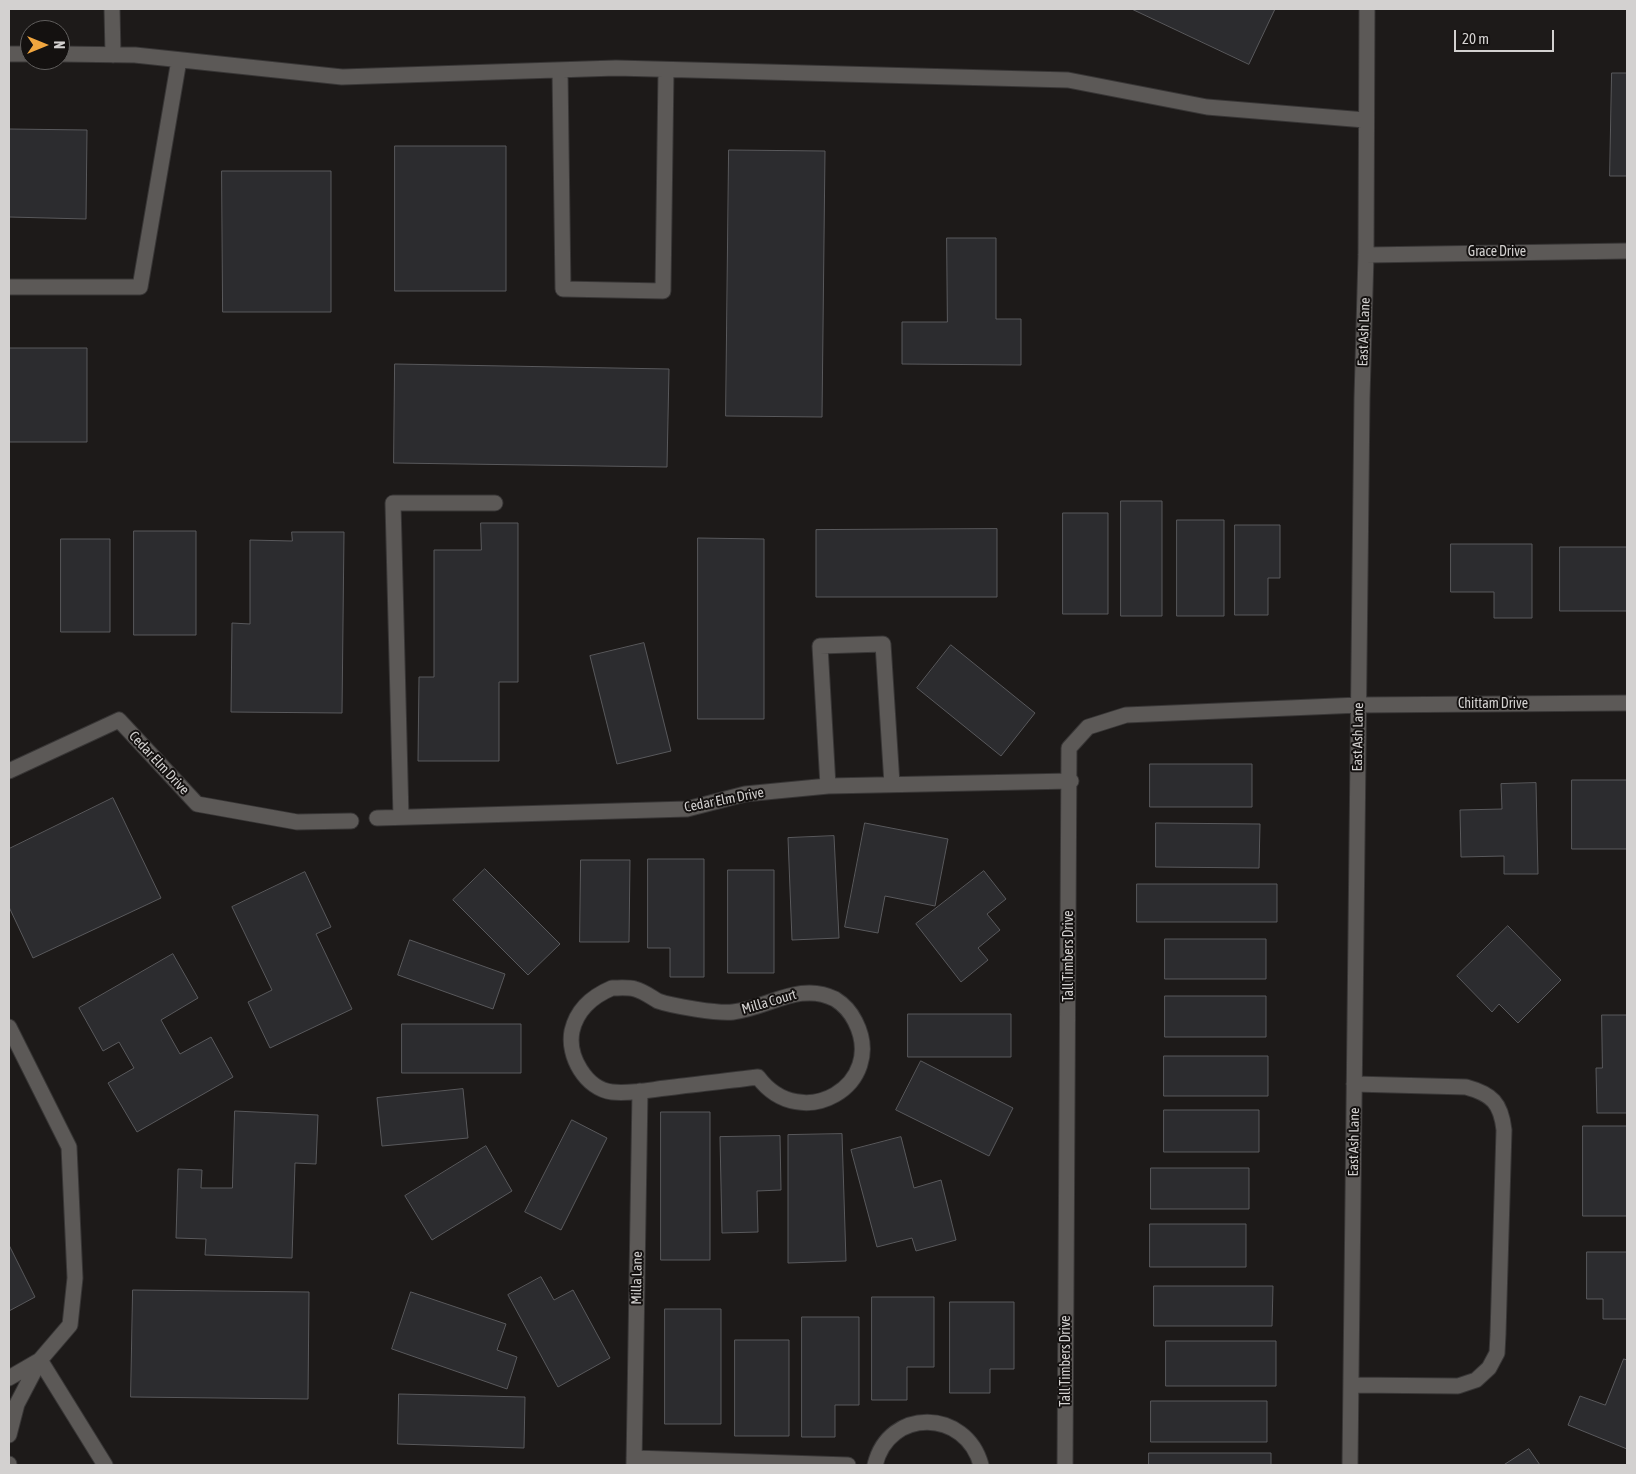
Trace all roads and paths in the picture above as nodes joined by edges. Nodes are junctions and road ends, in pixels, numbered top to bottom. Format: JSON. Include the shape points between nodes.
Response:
{"nodes":[{"id":1,"x":112,"y":9,"type":"edge"},
{"id":2,"x":1367,"y":9,"type":"edge"},
{"id":3,"x":70,"y":54,"type":"edge"},
{"id":4,"x":113,"y":55,"type":"junction"},
{"id":5,"x":179,"y":60,"type":"junction"},
{"id":6,"x":560,"y":70,"type":"junction"},
{"id":7,"x":666,"y":70,"type":"junction"},
{"id":8,"x":1366,"y":120,"type":"junction"},
{"id":9,"x":1627,"y":251,"type":"edge"},
{"id":10,"x":1366,"y":255,"type":"junction"},
{"id":11,"x":9,"y":287,"type":"edge"},
{"id":12,"x":495,"y":503,"type":"dead end"},
{"id":13,"x":1627,"y":703,"type":"edge"},
{"id":14,"x":1359,"y":705,"type":"junction"},
{"id":15,"x":9,"y":771,"type":"edge"},
{"id":16,"x":1070,"y":781,"type":"junction"},
{"id":17,"x":892,"y":784,"type":"junction"},
{"id":18,"x":828,"y":786,"type":"junction"},
{"id":19,"x":401,"y":817,"type":"junction"},
{"id":20,"x":377,"y":818,"type":"dead end"},
{"id":21,"x":351,"y":821,"type":"dead end"},
{"id":22,"x":9,"y":1027,"type":"edge"},
{"id":23,"x":1354,"y":1084,"type":"junction"},
{"id":24,"x":640,"y":1091,"type":"junction"},
{"id":25,"x":40,"y":1360,"type":"junction"},
{"id":26,"x":9,"y":1378,"type":"edge"},
{"id":27,"x":1351,"y":1385,"type":"junction"},
{"id":28,"x":9,"y":1435,"type":"edge"},
{"id":29,"x":634,"y":1461,"type":"edge"},
{"id":30,"x":105,"y":1465,"type":"edge"},
{"id":31,"x":848,"y":1465,"type":"edge"},
{"id":32,"x":875,"y":1465,"type":"edge"},
{"id":33,"x":981,"y":1465,"type":"edge"},
{"id":34,"x":1065,"y":1465,"type":"edge"},
{"id":35,"x":1350,"y":1465,"type":"edge"}],
"edges":[{"from":1,"to":4,"type":"street"},
{"from":2,"to":8,"type":"street","name":"East Ash Lane"},
{"from":3,"to":4,"type":"street"},
{"from":4,"to":5,"type":"street"},
{"from":5,"to":6,"type":"street","via":[[342,77]]},
{"from":5,"to":11,"type":"street","via":[[140,287]]},
{"from":6,"to":7,"type":"street"},
{"from":6,"to":7,"type":"street","via":[[563,289],[663,291]]},
{"from":7,"to":8,"type":"street","via":[[1068,80],[1207,108]]},
{"from":8,"to":10,"type":"street","name":"East Ash Lane"},
{"from":9,"to":10,"type":"street","name":"Grace Drive"},
{"from":10,"to":14,"type":"street","name":"East Ash Lane"},
{"from":12,"to":19,"type":"street","via":[[393,503]]},
{"from":13,"to":14,"type":"street","name":"Chittam Drive"},
{"from":14,"to":16,"type":"street","name":"Tall Timbers Drive","via":[[1126,716],[1088,727],[1069,748]]},
{"from":14,"to":23,"type":"street","name":"East Ash Lane"},
{"from":15,"to":21,"type":"street","name":"Cedar Elm Drive","via":[[119,720],[197,804],[297,822]]},
{"from":16,"to":17,"type":"street","name":"Cedar Elm Drive"},
{"from":16,"to":34,"type":"street","name":"Tall Timbers Drive"},
{"from":17,"to":18,"type":"street","name":"Cedar Elm Drive"},
{"from":17,"to":18,"type":"street","via":[[883,644],[820,646]]},
{"from":18,"to":19,"type":"street","name":"Cedar Elm Drive","via":[[745,794],[688,809]]},
{"from":19,"to":20,"type":"street","name":"Cedar Elm Drive"},
{"from":22,"to":25,"type":"street","via":[[68,1147],[75,1278],[70,1325]]},
{"from":23,"to":27,"type":"street","name":"East Ash Lane"},
{"from":23,"to":27,"type":"street","via":[[1466,1087],[1480,1091],[1502,1111],[1504,1130],[1498,1334],[1496,1353],[1489,1368],[1476,1380],[1458,1386]]},
{"from":24,"to":24,"type":"street","name":"Milla Court","via":[[758,1077],[766,1088],[782,1099],[807,1105],[825,1101],[841,1092],[860,1066],[862,1045],[859,1028],[846,1008],[820,993],[798,992],[733,1012],[660,1001],[634,988],[612,988],[584,1005],[572,1030],[575,1060],[589,1081],[611,1092]]},
{"from":24,"to":29,"type":"street","name":"Milla Lane"},
{"from":25,"to":26,"type":"street"},
{"from":25,"to":28,"type":"street","via":[[17,1404]]},
{"from":25,"to":30,"type":"street"},
{"from":27,"to":35,"type":"street","name":"East Ash Lane"},
{"from":29,"to":31,"type":"street"},
{"from":32,"to":33,"type":"street","via":[[886,1441],[899,1430],[916,1423],[932,1422],[949,1426],[964,1435],[975,1448]]}]}
